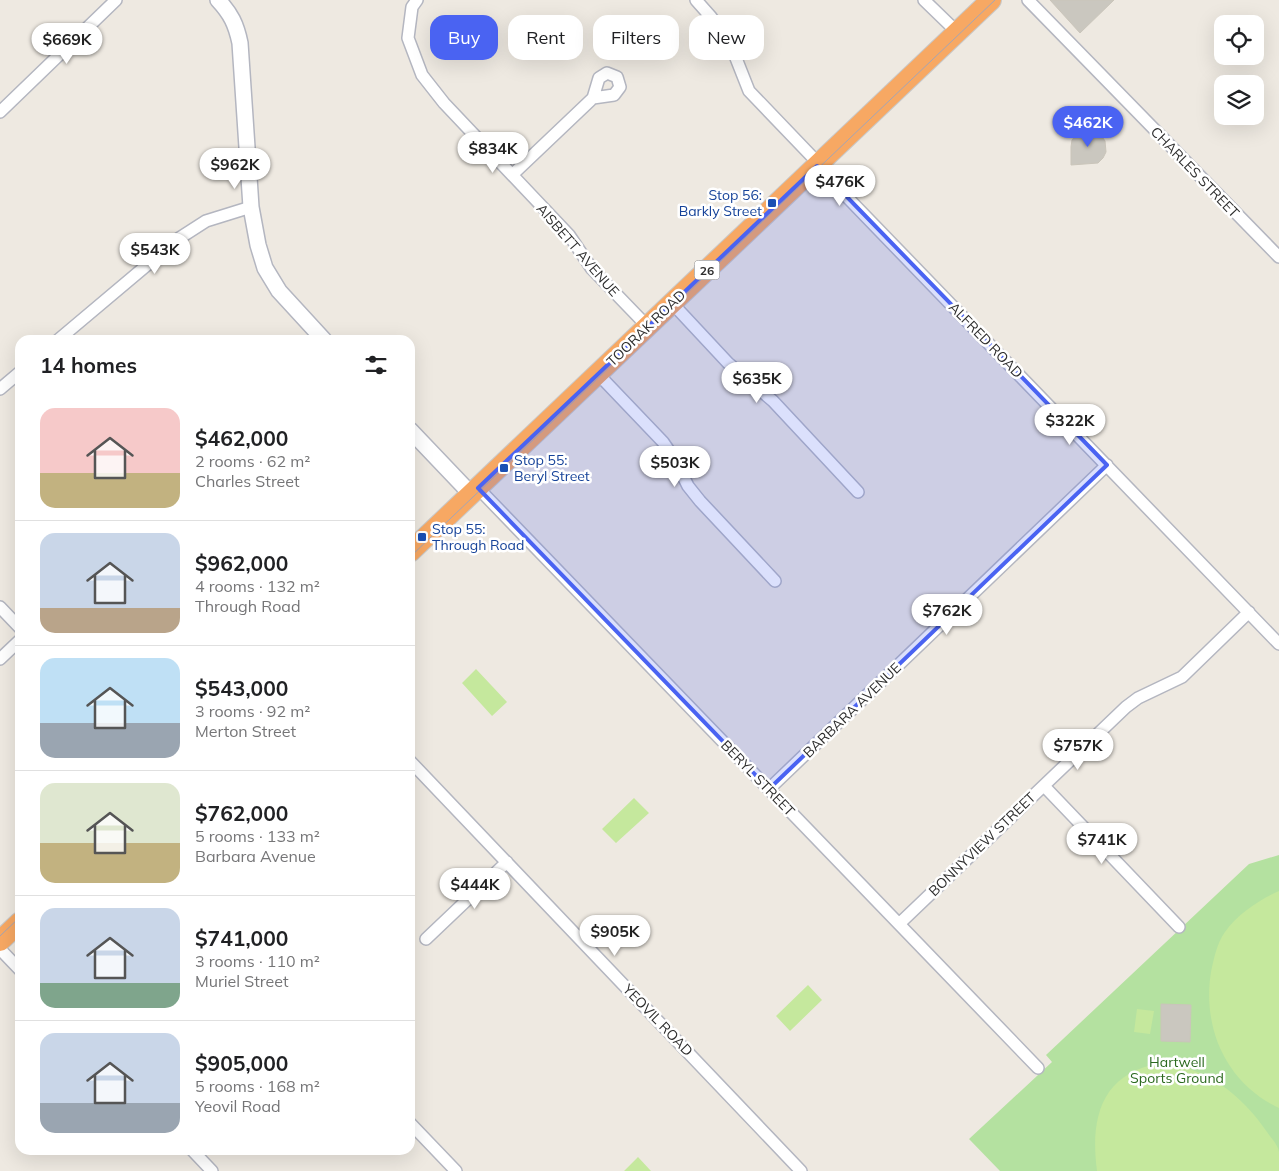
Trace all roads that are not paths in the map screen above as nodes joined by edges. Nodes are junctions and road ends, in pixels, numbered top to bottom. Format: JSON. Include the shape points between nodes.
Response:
{"nodes":[{"id":1,"x":116,"y":0,"type":"edge"},
{"id":2,"x":218,"y":0,"type":"edge"},
{"id":3,"x":416,"y":0,"type":"edge"},
{"id":4,"x":696,"y":0,"type":"edge"},
{"id":5,"x":924,"y":0,"type":"edge"},
{"id":6,"x":991,"y":0,"type":"edge"},
{"id":7,"x":1028,"y":0,"type":"edge"},
{"id":8,"x":957,"y":32,"type":"junction"},
{"id":9,"x":593,"y":98,"type":"dead end"},
{"id":10,"x":0,"y":112,"type":"edge"},
{"id":11,"x":818,"y":165,"type":"junction"},
{"id":12,"x":512,"y":175,"type":"junction"},
{"id":13,"x":251,"y":207,"type":"junction"},
{"id":14,"x":1279,"y":258,"type":"edge"},
{"id":15,"x":672,"y":303,"type":"junction"},
{"id":16,"x":648,"y":327,"type":"junction"},
{"id":17,"x":64,"y":335,"type":"edge"},
{"id":18,"x":319,"y":335,"type":"edge"},
{"id":19,"x":598,"y":374,"type":"junction"},
{"id":20,"x":15,"y":376,"type":"edge"},
{"id":21,"x":0,"y":389,"type":"edge"},
{"id":22,"x":415,"y":435,"type":"edge"},
{"id":23,"x":1107,"y":465,"type":"junction"},
{"id":24,"x":475,"y":491,"type":"junction"},
{"id":25,"x":858,"y":492,"type":"dead end"},
{"id":26,"x":415,"y":547,"type":"edge"},
{"id":27,"x":775,"y":581,"type":"dead end"},
{"id":28,"x":0,"y":607,"type":"edge"},
{"id":29,"x":1249,"y":612,"type":"junction"},
{"id":30,"x":15,"y":623,"type":"edge"},
{"id":31,"x":1279,"y":644,"type":"edge"},
{"id":32,"x":15,"y":645,"type":"edge"},
{"id":33,"x":0,"y":659,"type":"edge"},
{"id":34,"x":415,"y":766,"type":"edge"},
{"id":35,"x":1044,"y":786,"type":"junction"},
{"id":36,"x":769,"y":789,"type":"junction"},
{"id":37,"x":507,"y":862,"type":"junction"},
{"id":38,"x":899,"y":924,"type":"junction"},
{"id":39,"x":15,"y":927,"type":"edge"},
{"id":40,"x":1179,"y":927,"type":"dead end"},
{"id":41,"x":426,"y":939,"type":"dead end"},
{"id":42,"x":0,"y":941,"type":"edge"},
{"id":43,"x":0,"y":949,"type":"edge"},
{"id":44,"x":15,"y":965,"type":"edge"},
{"id":45,"x":1038,"y":1068,"type":"dead end"},
{"id":46,"x":415,"y":1128,"type":"edge"},
{"id":47,"x":197,"y":1155,"type":"edge"},
{"id":48,"x":212,"y":1171,"type":"edge"},
{"id":49,"x":456,"y":1171,"type":"edge"},
{"id":50,"x":802,"y":1171,"type":"edge"}],
"edges":[{"from":1,"to":10,"type":"street"},
{"from":2,"to":13,"type":"street","via":[[236,24],[240,43]]},
{"from":3,"to":12,"type":"street","name":"AISBETT AVENUE","via":[[408,38],[422,76]]},
{"from":4,"to":11,"type":"street","name":"ALFRED ROAD","via":[[730,43],[749,91]]},
{"from":5,"to":8,"type":"street"},
{"from":6,"to":8,"type":"highway","name":"TOORAK ROAD","number":"26"},
{"from":7,"to":14,"type":"street","name":"CHARLES STREET"},
{"from":8,"to":11,"type":"highway","name":"TOORAK ROAD","number":"26"},
{"from":9,"to":12,"type":"street"},
{"from":11,"to":15,"type":"highway","name":"TOORAK ROAD","number":"26"},
{"from":11,"to":23,"type":"street","name":"ALFRED ROAD"},
{"from":12,"to":16,"type":"street","name":"AISBETT AVENUE","via":[[569,235],[592,269]]},
{"from":13,"to":17,"type":"street","via":[[206,221],[178,239]]},
{"from":13,"to":18,"type":"street","via":[[265,268],[279,291]]},
{"from":15,"to":16,"type":"highway","name":"TOORAK ROAD","number":"26"},
{"from":15,"to":25,"type":"street","via":[[728,363],[773,401]]},
{"from":16,"to":19,"type":"highway","name":"TOORAK ROAD","number":"26"},
{"from":19,"to":24,"type":"highway","name":"TOORAK ROAD","number":"26"},
{"from":19,"to":27,"type":"street","via":[[663,442],[700,501]]},
{"from":20,"to":21,"type":"street"},
{"from":22,"to":24,"type":"street"},
{"from":23,"to":29,"type":"street","name":"ALFRED ROAD"},
{"from":23,"to":36,"type":"street","name":"BARBARA AVENUE"},
{"from":24,"to":26,"type":"highway","name":"TOORAK ROAD","number":"26"},
{"from":24,"to":36,"type":"street","name":"BERYL STREET"},
{"from":28,"to":30,"type":"street"},
{"from":29,"to":31,"type":"street","name":"ALFRED ROAD"},
{"from":29,"to":35,"type":"street","name":"BONNYVIEW STREET","via":[[1182,677],[1126,707]]},
{"from":32,"to":33,"type":"street"},
{"from":34,"to":37,"type":"street","name":"YEOVIL ROAD"},
{"from":35,"to":38,"type":"street","name":"BONNYVIEW STREET"},
{"from":35,"to":40,"type":"street"},
{"from":36,"to":38,"type":"street","name":"BERYL STREET"},
{"from":37,"to":41,"type":"street"},
{"from":37,"to":50,"type":"street","name":"YEOVIL ROAD"},
{"from":38,"to":45,"type":"street","name":"BERYL STREET"},
{"from":39,"to":42,"type":"highway"},
{"from":43,"to":44,"type":"street"},
{"from":46,"to":49,"type":"street"},
{"from":47,"to":48,"type":"street"}]}
